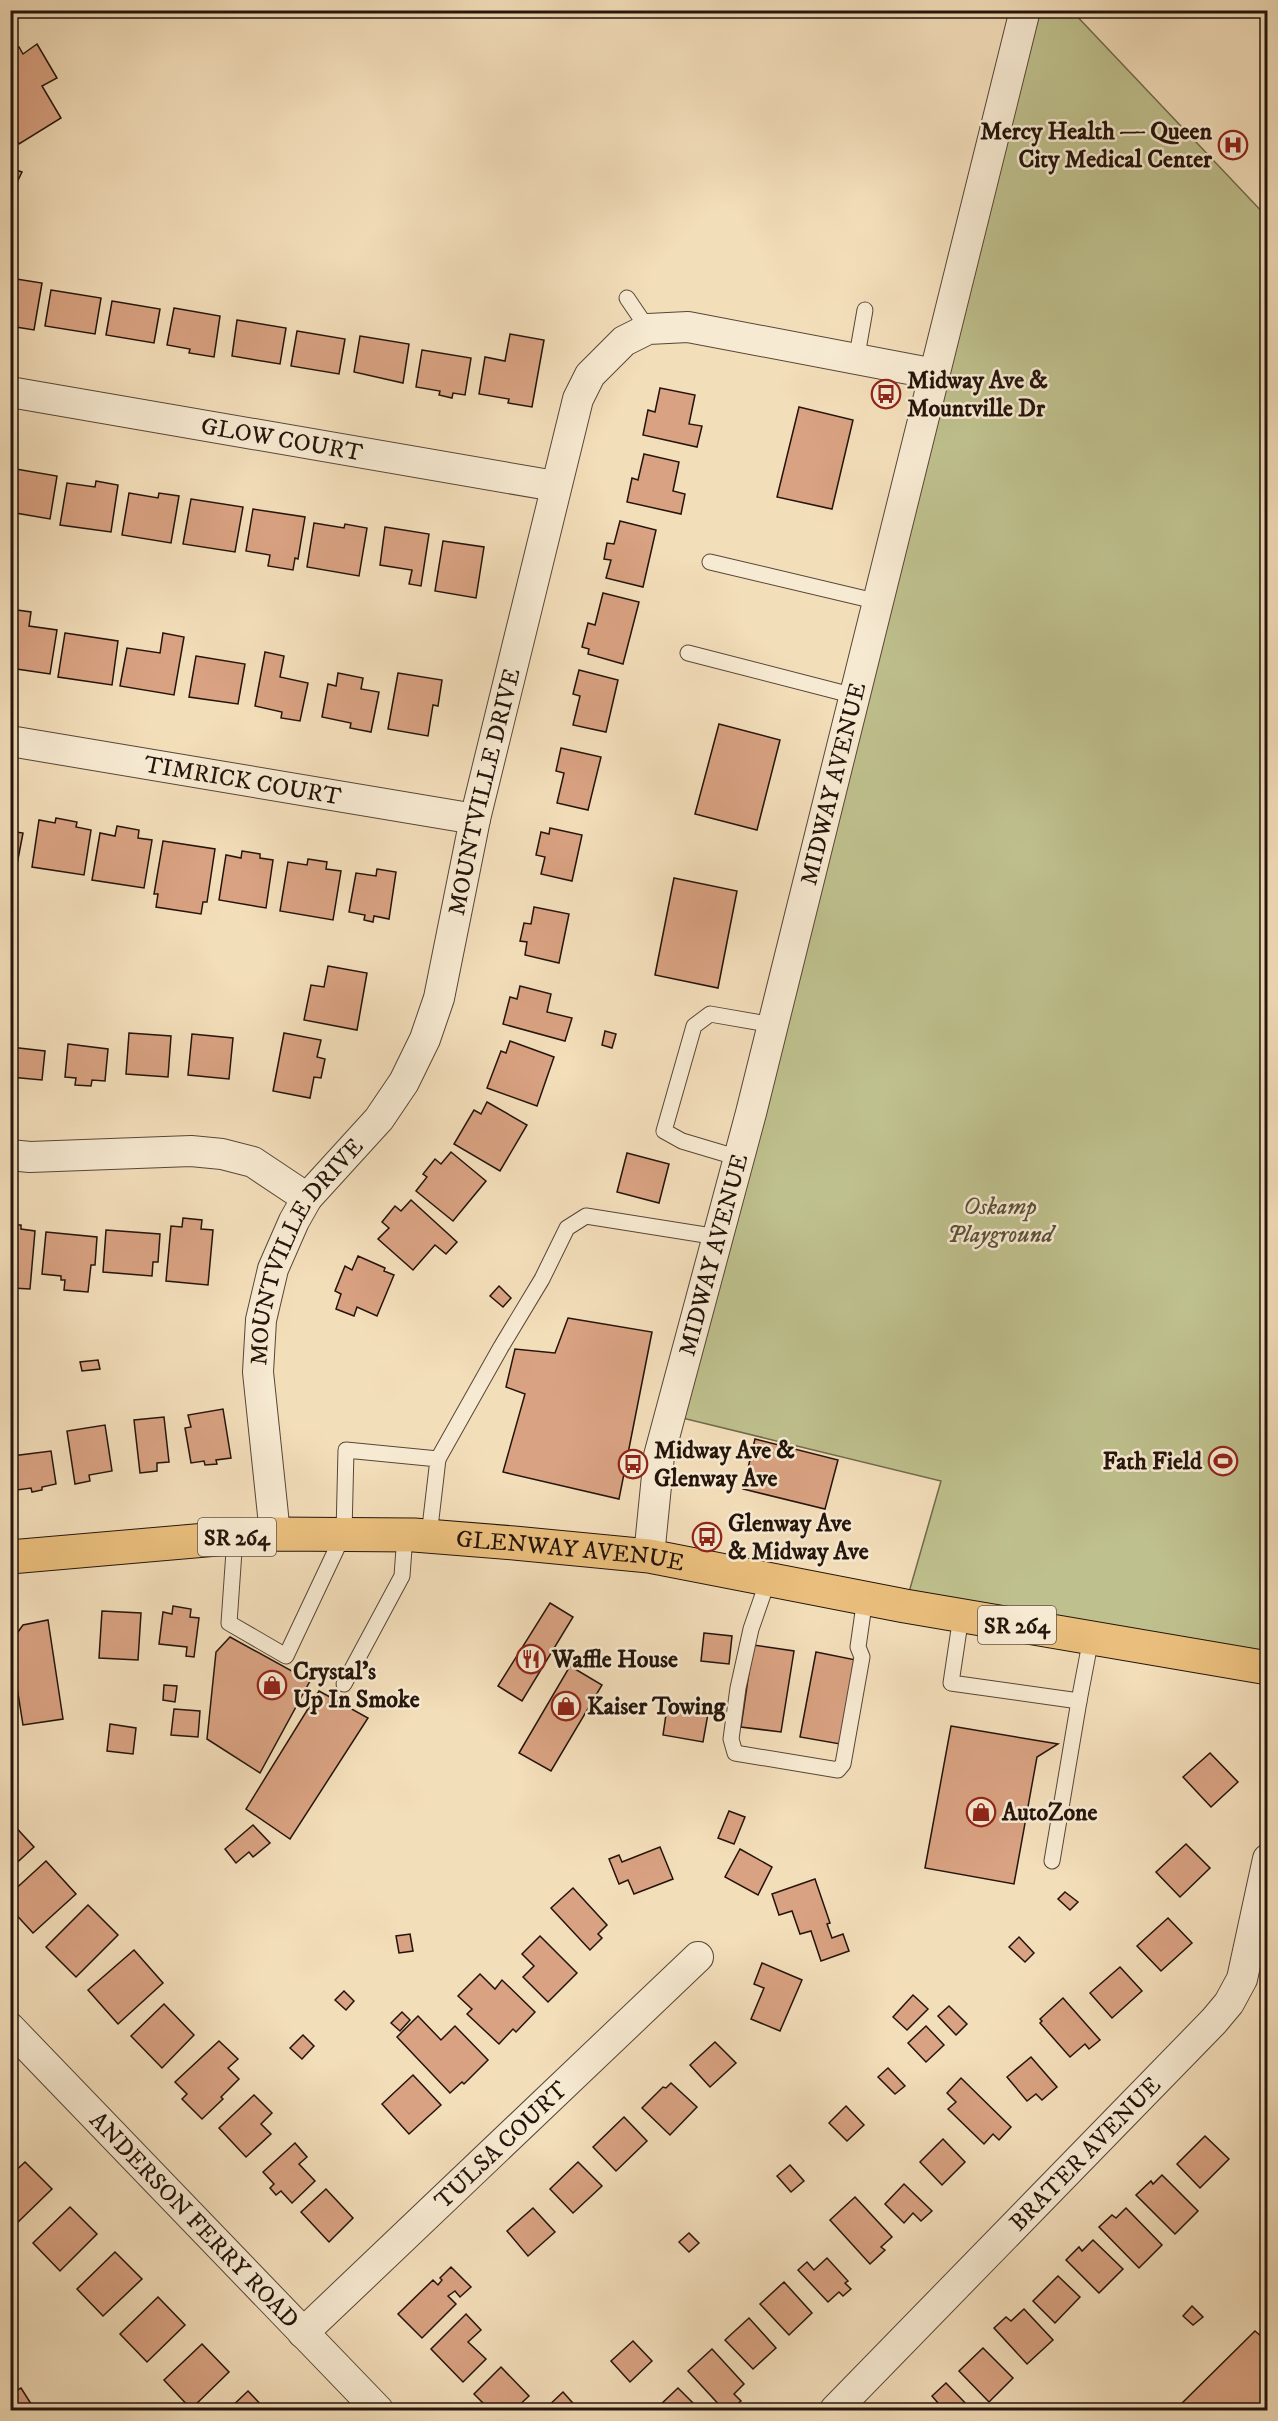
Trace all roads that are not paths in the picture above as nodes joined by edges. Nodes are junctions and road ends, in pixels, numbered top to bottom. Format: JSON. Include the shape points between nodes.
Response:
{"nodes":[{"id":1,"x":1024,"y":10,"type":"edge"},
{"id":2,"x":627,"y":298,"type":"dead end"},
{"id":3,"x":864,"y":310,"type":"dead end"},
{"id":4,"x":648,"y":329,"type":"junction"},
{"id":5,"x":856,"y":361,"type":"junction"},
{"id":6,"x":936,"y":374,"type":"junction"},
{"id":7,"x":10,"y":392,"type":"edge"},
{"id":8,"x":555,"y":486,"type":"junction"},
{"id":9,"x":710,"y":562,"type":"dead end"},
{"id":10,"x":879,"y":602,"type":"junction"},
{"id":11,"x":688,"y":653,"type":"dead end"},
{"id":12,"x":855,"y":696,"type":"junction"},
{"id":13,"x":10,"y":741,"type":"edge"},
{"id":14,"x":475,"y":819,"type":"junction"},
{"id":15,"x":773,"y":1025,"type":"junction"},
{"id":16,"x":10,"y":1155,"type":"edge"},
{"id":17,"x":739,"y":1158,"type":"junction"},
{"id":18,"x":307,"y":1198,"type":"junction"},
{"id":19,"x":718,"y":1237,"type":"junction"},
{"id":20,"x":438,"y":1459,"type":"junction"},
{"id":21,"x":344,"y":1533,"type":"junction"},
{"id":22,"x":275,"y":1534,"type":"junction"},
{"id":23,"x":417,"y":1535,"type":"junction"},
{"id":24,"x":236,"y":1537,"type":"junction"},
{"id":25,"x":649,"y":1556,"type":"junction"},
{"id":26,"x":10,"y":1557,"type":"edge"},
{"id":27,"x":768,"y":1580,"type":"junction"},
{"id":28,"x":865,"y":1598,"type":"junction"},
{"id":29,"x":961,"y":1616,"type":"junction"},
{"id":30,"x":1091,"y":1638,"type":"junction"},
{"id":31,"x":1268,"y":1668,"type":"edge"},
{"id":32,"x":344,"y":1684,"type":"dead end"},
{"id":33,"x":1079,"y":1701,"type":"junction"},
{"id":34,"x":1268,"y":1859,"type":"edge"},
{"id":35,"x":1052,"y":1861,"type":"dead end"},
{"id":36,"x":1260,"y":1931,"type":"edge"},
{"id":37,"x":698,"y":1957,"type":"dead end"},
{"id":38,"x":10,"y":2028,"type":"edge"},
{"id":39,"x":303,"y":2333,"type":"junction"},
{"id":40,"x":378,"y":2410,"type":"edge"},
{"id":41,"x":835,"y":2410,"type":"edge"}],
"edges":[{"from":1,"to":6,"type":"street","name":"MIDWAY AVENUE"},
{"from":2,"to":4,"type":"lane"},
{"from":3,"to":5,"type":"lane"},
{"from":4,"to":5,"type":"street","name":"MOUNTVILLE DRIVE","via":[[688,327]]},
{"from":4,"to":8,"type":"street","name":"MOUNTVILLE DRIVE","via":[[624,341],[590,375],[578,399]]},
{"from":5,"to":6,"type":"street","name":"MOUNTVILLE DRIVE"},
{"from":6,"to":10,"type":"street","name":"MIDWAY AVENUE"},
{"from":7,"to":8,"type":"street","name":"GLOW COURT"},
{"from":8,"to":14,"type":"street","name":"MOUNTVILLE DRIVE"},
{"from":9,"to":10,"type":"lane"},
{"from":10,"to":12,"type":"street","name":"MIDWAY AVENUE"},
{"from":11,"to":12,"type":"lane"},
{"from":12,"to":15,"type":"street","name":"MIDWAY AVENUE"},
{"from":13,"to":14,"type":"street","name":"TIMRICK COURT"},
{"from":14,"to":18,"type":"street","name":"MOUNTVILLE DRIVE","via":[[439,998],[425,1039],[404,1082],[379,1119]]},
{"from":15,"to":17,"type":"street","name":"MIDWAY AVENUE"},
{"from":15,"to":17,"type":"lane","via":[[710,1014],[694,1026],[664,1131],[682,1141]]},
{"from":16,"to":18,"type":"street","via":[[191,1151],[222,1154],[254,1162]]},
{"from":17,"to":19,"type":"street","name":"MIDWAY AVENUE"},
{"from":18,"to":22,"type":"street","name":"MOUNTVILLE DRIVE","via":[[273,1269],[261,1320],[258,1372]]},
{"from":19,"to":20,"type":"lane","via":[[586,1216],[567,1228],[542,1280]]},
{"from":19,"to":25,"type":"street","name":"MIDWAY AVENUE","via":[[659,1456]]},
{"from":20,"to":21,"type":"lane","via":[[346,1450]]},
{"from":20,"to":23,"type":"lane"},
{"from":21,"to":22,"type":"main road","name":"GLENWAY AVENUE","number":"SR 264"},
{"from":21,"to":23,"type":"main road","name":"GLENWAY AVENUE","number":"SR 264"},
{"from":21,"to":24,"type":"lane","via":[[286,1656],[229,1623]]},
{"from":22,"to":24,"type":"main road","name":"GLENWAY AVENUE","number":"SR 264"},
{"from":23,"to":25,"type":"main road","name":"GLENWAY AVENUE","number":"SR 264"},
{"from":23,"to":32,"type":"lane","via":[[402,1576]]},
{"from":24,"to":26,"type":"main road","name":"GLENWAY AVENUE","number":"SR 264"},
{"from":25,"to":27,"type":"main road","name":"GLENWAY AVENUE","number":"SR 264"},
{"from":27,"to":28,"type":"main road","name":"GLENWAY AVENUE","number":"SR 264"},
{"from":27,"to":28,"type":"lane","via":[[738,1688],[730,1739],[735,1753],[838,1770],[843,1764],[862,1657],[858,1647]]},
{"from":28,"to":29,"type":"main road","name":"GLENWAY AVENUE","number":"SR 264"},
{"from":29,"to":30,"type":"main road","name":"GLENWAY AVENUE","number":"SR 264"},
{"from":29,"to":33,"type":"lane","via":[[951,1683]]},
{"from":30,"to":31,"type":"main road","name":"GLENWAY AVENUE","number":"SR 264"},
{"from":30,"to":33,"type":"lane"},
{"from":33,"to":35,"type":"lane"},
{"from":34,"to":36,"type":"street","name":"BRATER AVENUE"},
{"from":36,"to":41,"type":"street","name":"BRATER AVENUE","via":[[1242,1978],[1214,2021]]},
{"from":37,"to":39,"type":"street","name":"TULSA COURT"},
{"from":38,"to":39,"type":"street","name":"ANDERSON FERRY ROAD"},
{"from":39,"to":40,"type":"street","name":"ANDERSON FERRY ROAD"}]}
